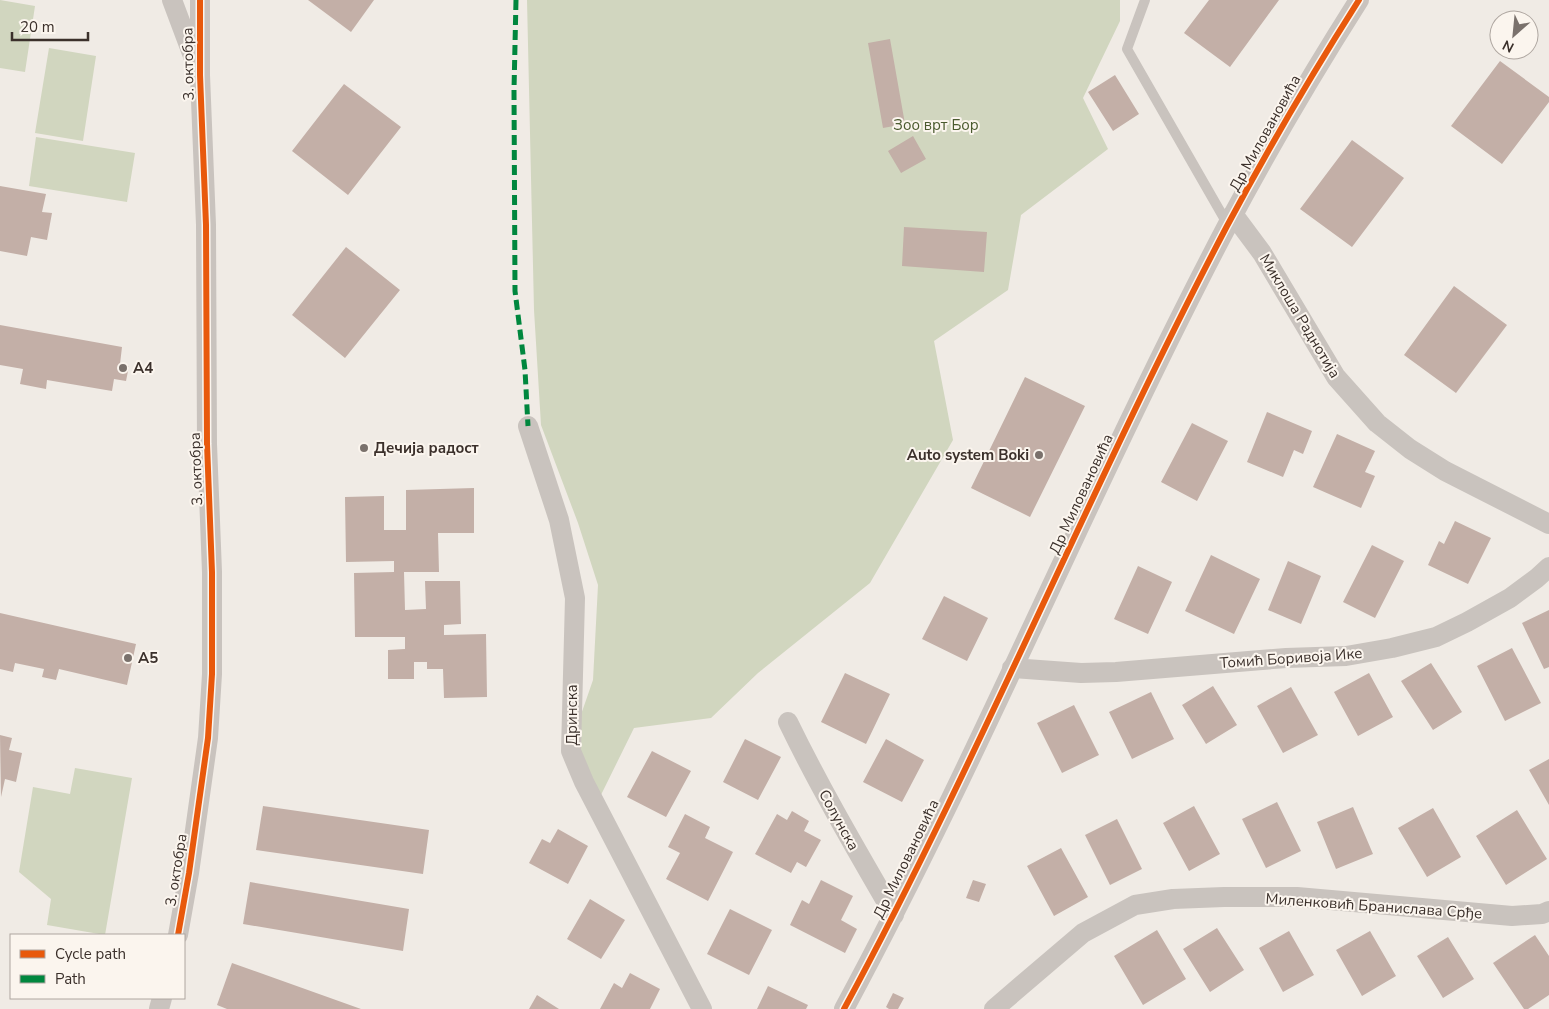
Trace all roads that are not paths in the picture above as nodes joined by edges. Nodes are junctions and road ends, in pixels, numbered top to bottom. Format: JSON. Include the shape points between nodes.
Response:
{"nodes":[{"id":1,"x":172,"y":0,"type":"edge"},
{"id":2,"x":200,"y":0,"type":"edge"},
{"id":3,"x":1145,"y":0,"type":"edge"},
{"id":4,"x":1359,"y":0,"type":"edge"},
{"id":5,"x":200,"y":75,"type":"junction"},
{"id":6,"x":1231,"y":220,"type":"junction"},
{"id":7,"x":528,"y":426,"type":"dead end"},
{"id":8,"x":1549,"y":524,"type":"edge"},
{"id":9,"x":1549,"y":567,"type":"edge"},
{"id":10,"x":1012,"y":668,"type":"junction"},
{"id":11,"x":788,"y":722,"type":"dead end"},
{"id":12,"x":1549,"y":911,"type":"edge"},
{"id":13,"x":894,"y":915,"type":"junction"},
{"id":14,"x":178,"y":934,"type":"edge"},
{"id":15,"x":702,"y":1009,"type":"edge"},
{"id":16,"x":844,"y":1009,"type":"edge"},
{"id":17,"x":994,"y":1009,"type":"edge"}],
"edges":[{"from":1,"to":5,"type":"street"},
{"from":2,"to":5,"type":"street","name":"3. октобра"},
{"from":3,"to":6,"type":"lane","via":[[1127,49]]},
{"from":4,"to":6,"type":"street","name":"Др Миловановића","via":[[1309,79]]},
{"from":5,"to":14,"type":"street","name":"3. октобра","via":[[206,225],[212,674],[208,738]]},
{"from":6,"to":8,"type":"street","name":"Миклоша Раднотија","via":[[1262,253],[1336,377],[1378,423],[1445,471]]},
{"from":6,"to":10,"type":"street","name":"Др Миловановића","via":[[1128,423]]},
{"from":7,"to":15,"type":"street","name":"Дринска","via":[[559,520],[575,598],[571,751]]},
{"from":9,"to":10,"type":"street","name":"Томић Боривоја Ике","via":[[1510,598],[1467,622],[1436,637],[1392,648],[1346,656],[1116,672]]},
{"from":10,"to":13,"type":"street","name":"Др Миловановића"},
{"from":11,"to":13,"type":"street","name":"Солунска","via":[[838,820]]},
{"from":12,"to":17,"type":"street","name":"Миленковић Бранислава Срђе","via":[[1512,916],[1298,897],[1173,899],[1135,905],[1083,933]]},
{"from":13,"to":16,"type":"street","name":"Др Миловановића"}]}
